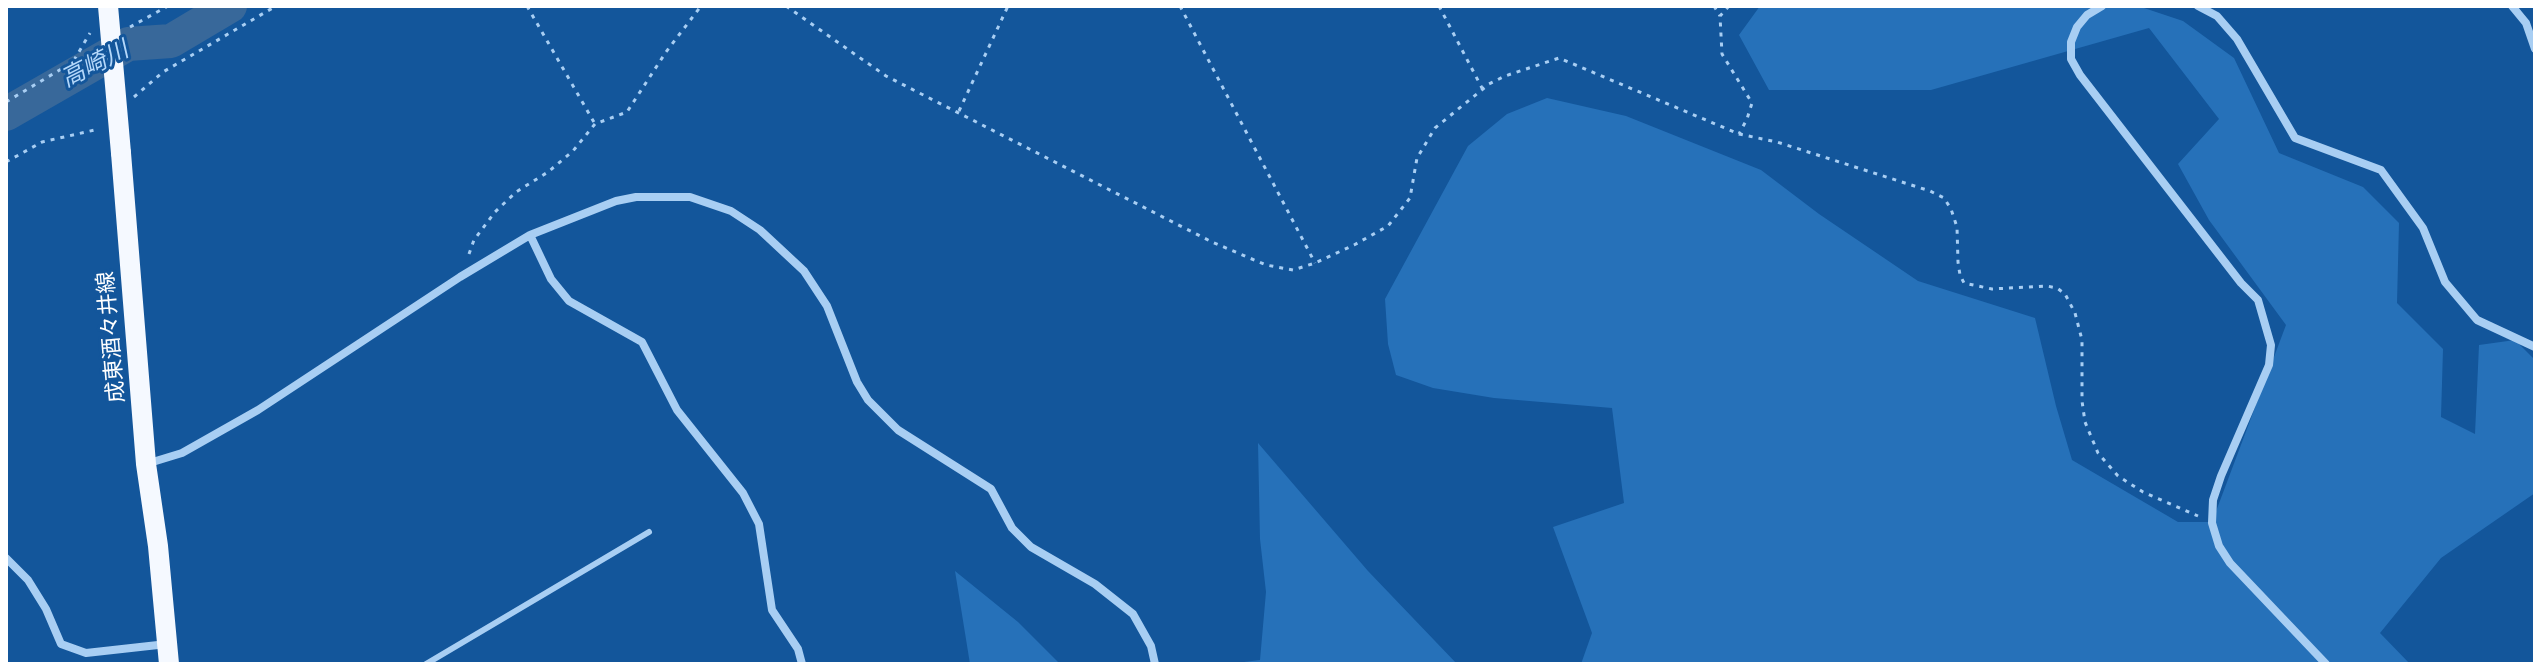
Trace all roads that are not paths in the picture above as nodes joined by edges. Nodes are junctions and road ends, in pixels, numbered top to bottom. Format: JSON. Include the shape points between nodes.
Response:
{"nodes":[{"id":1,"x":108,"y":6,"type":"edge"},
{"id":2,"x":2102,"y":6,"type":"edge"},
{"id":3,"x":2198,"y":6,"type":"edge"},
{"id":4,"x":2512,"y":6,"type":"edge"},
{"id":5,"x":2535,"y":49,"type":"edge"},
{"id":6,"x":530,"y":235,"type":"junction"},
{"id":7,"x":2535,"y":347,"type":"edge"},
{"id":8,"x":146,"y":464,"type":"junction"},
{"id":9,"x":649,"y":532,"type":"dead end"},
{"id":10,"x":6,"y":558,"type":"edge"},
{"id":11,"x":168,"y":654,"type":"edge"},
{"id":12,"x":426,"y":664,"type":"edge"},
{"id":13,"x":802,"y":664,"type":"edge"},
{"id":14,"x":1155,"y":664,"type":"edge"},
{"id":15,"x":2326,"y":664,"type":"edge"}],
"edges":[{"from":1,"to":8,"type":"main road","name":"成東酒々井線","bridge":true},
{"from":2,"to":15,"type":"street","via":[[2077,27],[2071,59],[2258,300],[2271,345],[2269,365],[2213,500],[2219,546]]},
{"from":3,"to":7,"type":"street","via":[[2217,16],[2237,39],[2295,138],[2381,170],[2423,228],[2445,282],[2477,320]]},
{"from":4,"to":5,"type":"street","via":[[2526,23]]},
{"from":6,"to":8,"type":"street","via":[[258,410],[182,453]]},
{"from":6,"to":13,"type":"street","via":[[551,279],[569,301],[642,342],[677,410],[743,493],[759,524],[772,610]]},
{"from":6,"to":14,"type":"street","via":[[636,197],[690,197],[731,211],[760,230],[804,271],[827,306],[868,400],[898,430],[991,489],[1012,528],[1031,547],[1095,584],[1133,614]]},
{"from":8,"to":11,"type":"main road","name":"成東酒々井線"},
{"from":9,"to":12,"type":"lane"},
{"from":10,"to":11,"type":"street","via":[[28,580],[61,644],[86,653]]}]}
